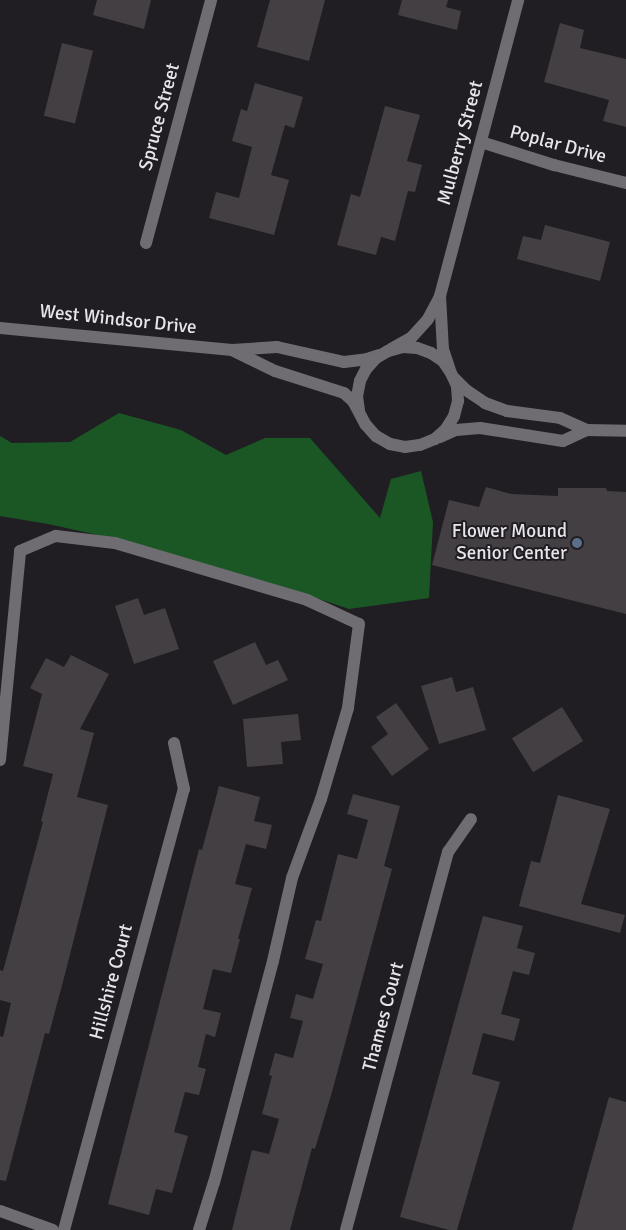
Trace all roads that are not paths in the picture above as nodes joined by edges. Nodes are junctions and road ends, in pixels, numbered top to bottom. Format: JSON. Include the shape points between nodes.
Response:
{"nodes":[{"id":1,"x":211,"y":0,"type":"edge"},
{"id":2,"x":518,"y":0,"type":"edge"},
{"id":3,"x":481,"y":142,"type":"junction"},
{"id":4,"x":626,"y":182,"type":"edge"},
{"id":5,"x":146,"y":243,"type":"dead end"},
{"id":6,"x":440,"y":296,"type":"junction"},
{"id":7,"x":0,"y":328,"type":"edge"},
{"id":8,"x":232,"y":350,"type":"junction"},
{"id":9,"x":386,"y":352,"type":"junction"},
{"id":10,"x":452,"y":375,"type":"junction"},
{"id":11,"x":360,"y":411,"type":"junction"},
{"id":12,"x":587,"y":430,"type":"junction"},
{"id":13,"x":626,"y":431,"type":"edge"},
{"id":14,"x":434,"y":439,"type":"junction"},
{"id":15,"x":174,"y":743,"type":"dead end"},
{"id":16,"x":0,"y":760,"type":"edge"},
{"id":17,"x":471,"y":819,"type":"dead end"},
{"id":18,"x":0,"y":1211,"type":"edge"},
{"id":19,"x":53,"y":1230,"type":"edge"},
{"id":20,"x":64,"y":1230,"type":"edge"},
{"id":21,"x":199,"y":1230,"type":"edge"},
{"id":22,"x":346,"y":1230,"type":"edge"}],
"edges":[{"from":1,"to":5,"type":"street","name":"Spruce Street"},
{"from":2,"to":3,"type":"street","name":"Mulberry Street"},
{"from":3,"to":4,"type":"street","name":"Poplar Drive","via":[[554,165]]},
{"from":3,"to":6,"type":"street","name":"Mulberry Street"},
{"from":6,"to":9,"type":"street","name":"Mulberry Street","via":[[428,319],[411,338]]},
{"from":6,"to":10,"type":"street","name":"Mulberry Street","via":[[443,349]]},
{"from":7,"to":8,"type":"street","name":"West Windsor Drive"},
{"from":8,"to":9,"type":"street","name":"West Windsor Drive","via":[[277,347],[344,362],[367,360]]},
{"from":8,"to":11,"type":"street","name":"West Windsor Drive","via":[[274,372],[344,393]]},
{"from":9,"to":10,"type":"street","name":"West Windsor Drive","via":[[403,347],[417,348],[443,361]]},
{"from":9,"to":11,"type":"street","name":"West Windsor Drive","via":[[366,368],[360,381],[357,396]]},
{"from":10,"to":12,"type":"street","name":"West Windsor Drive","via":[[485,403],[507,411],[560,418]]},
{"from":10,"to":14,"type":"street","name":"West Windsor Drive","via":[[458,401],[454,416]]},
{"from":11,"to":14,"type":"street","name":"West Windsor Drive","via":[[366,425],[390,444],[405,447]]},
{"from":12,"to":13,"type":"street","name":"West Windsor Drive"},
{"from":12,"to":14,"type":"street","name":"West Windsor Drive","via":[[563,442],[480,428],[456,430]]},
{"from":15,"to":20,"type":"street","name":"Hillshire Court","via":[[184,789]]},
{"from":16,"to":21,"type":"street","via":[[20,551],[56,536],[115,543],[307,600],[360,624],[348,708],[321,799],[292,878],[269,978]]},
{"from":17,"to":22,"type":"street","name":"Thames Court","via":[[448,852]]},
{"from":18,"to":19,"type":"street"}]}
